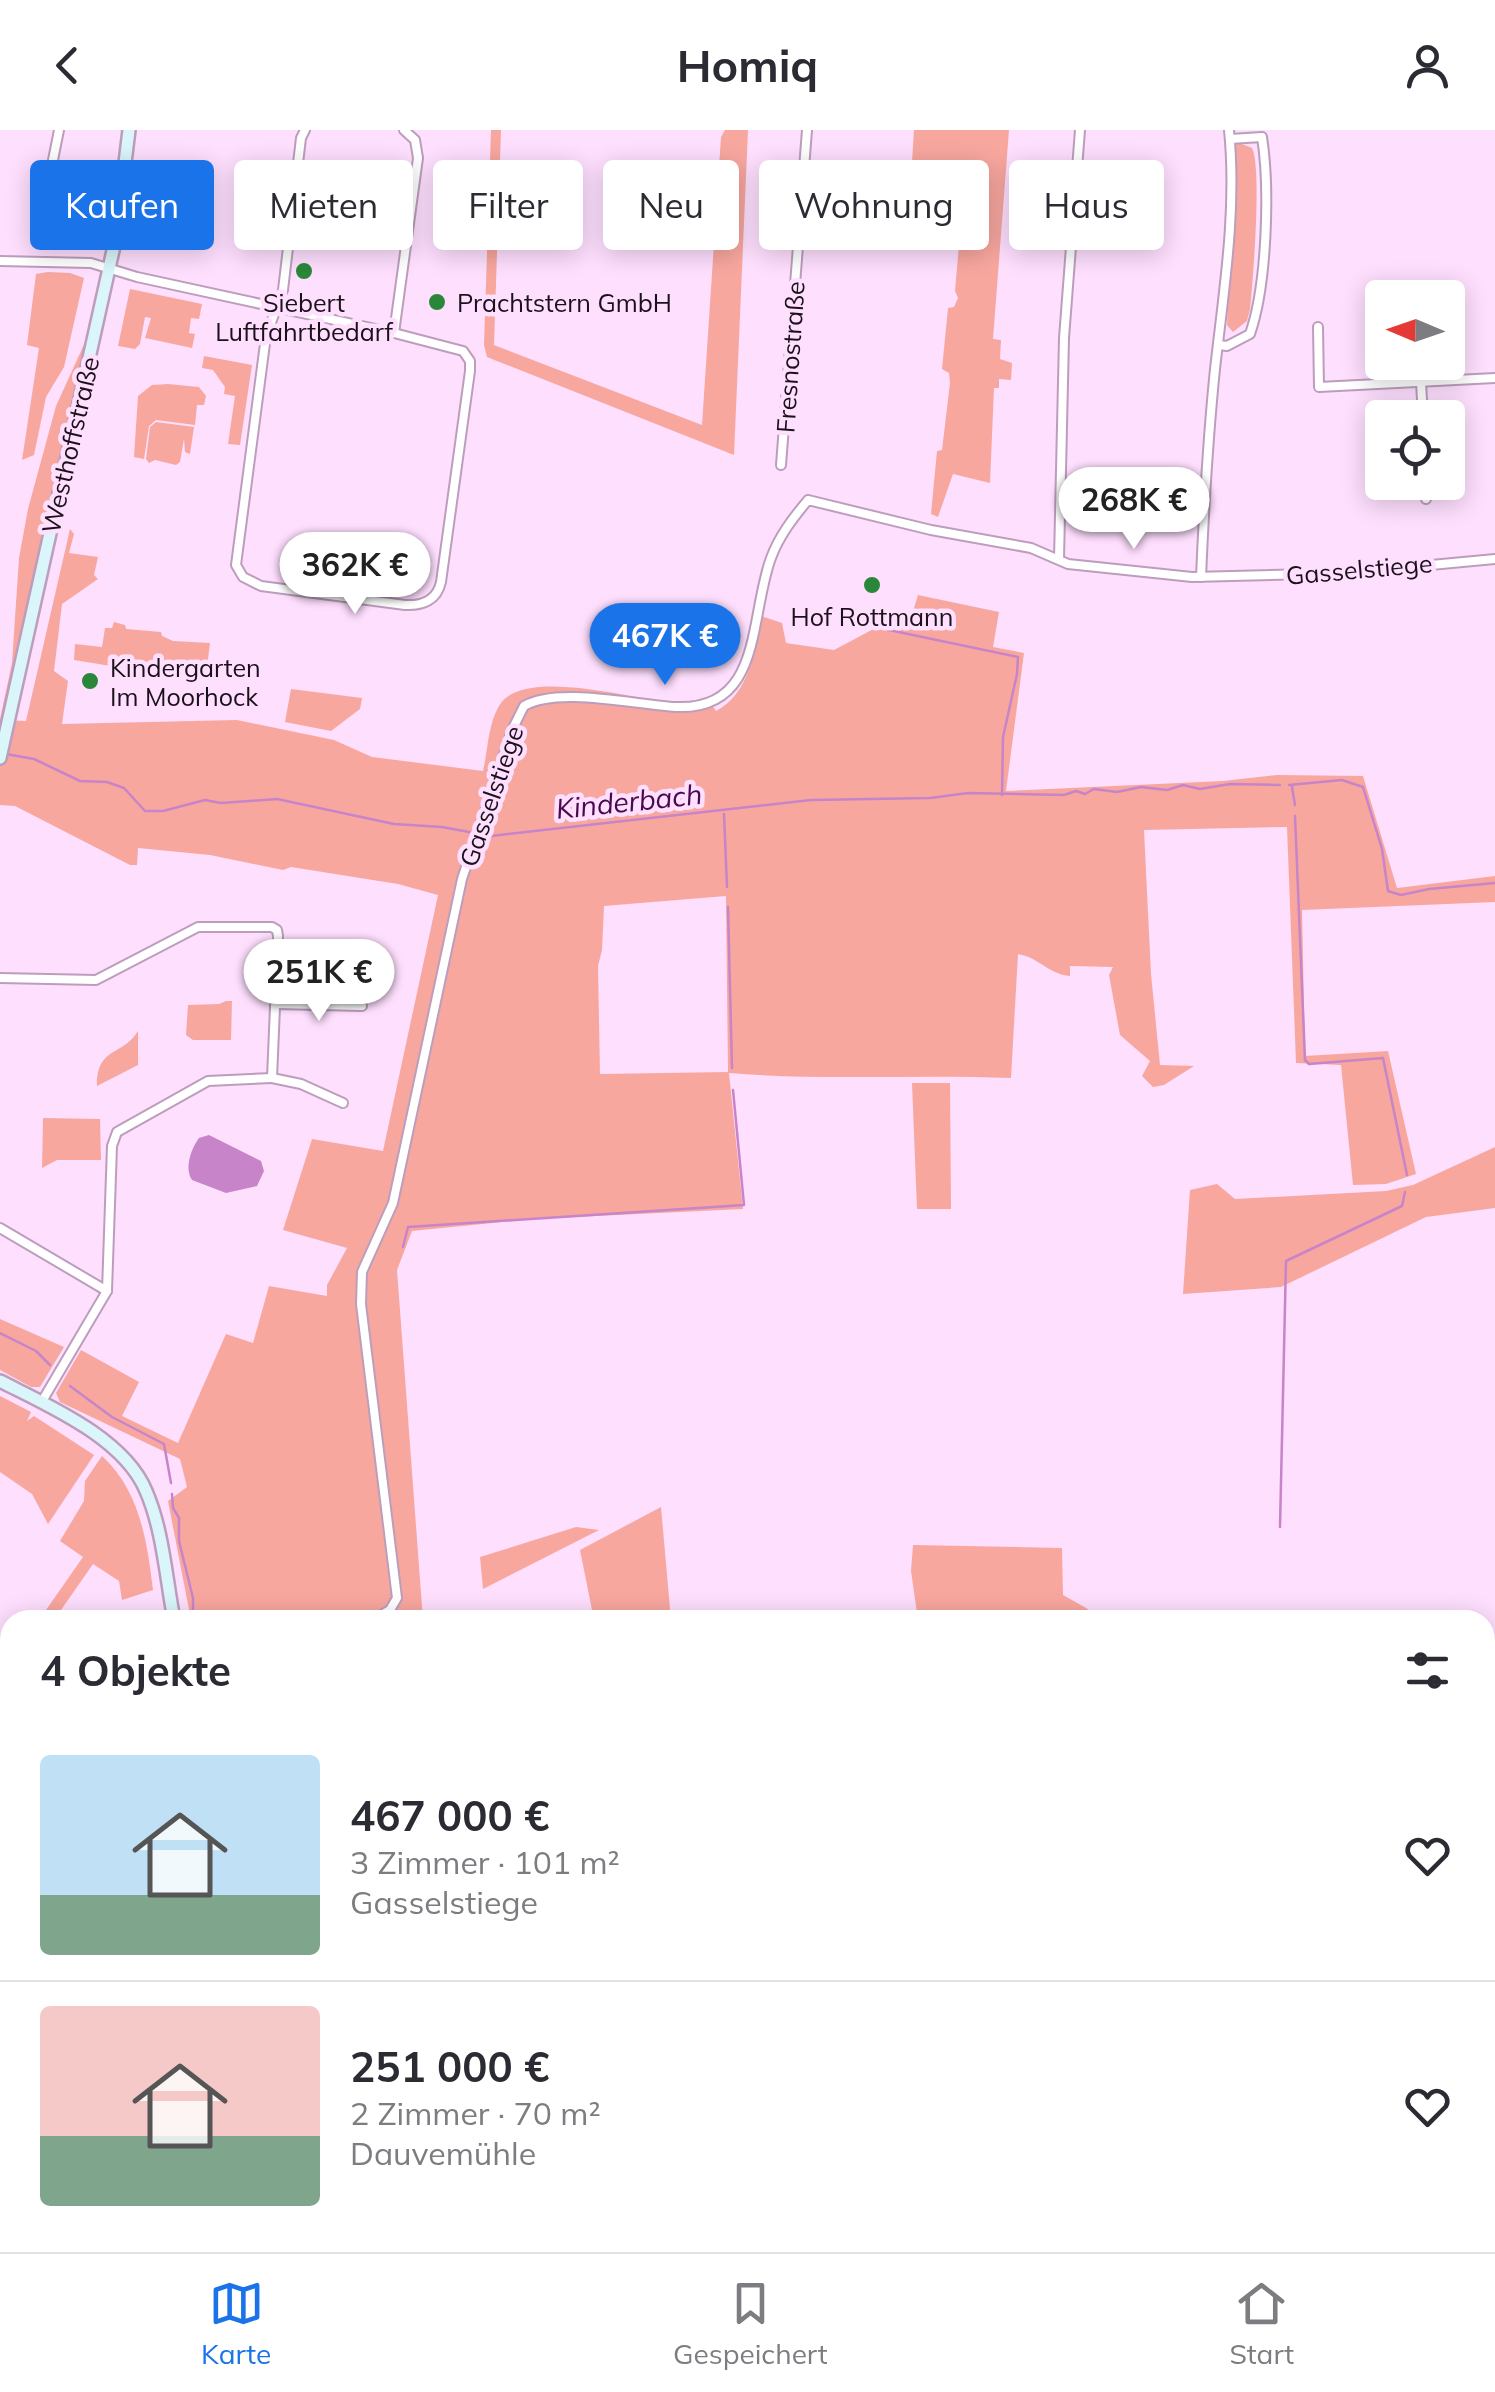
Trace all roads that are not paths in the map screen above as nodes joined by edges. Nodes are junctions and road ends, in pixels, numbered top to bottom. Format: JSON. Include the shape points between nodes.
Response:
{"nodes":[{"id":1,"x":58,"y":130,"type":"edge"},
{"id":2,"x":129,"y":130,"type":"edge"},
{"id":3,"x":305,"y":130,"type":"edge"},
{"id":4,"x":404,"y":130,"type":"edge"},
{"id":5,"x":807,"y":130,"type":"edge"},
{"id":6,"x":1080,"y":130,"type":"edge"},
{"id":7,"x":1229,"y":134,"type":"edge"},
{"id":8,"x":52,"y":160,"type":"edge"},
{"id":9,"x":0,"y":261,"type":"edge"},
{"id":10,"x":109,"y":268,"type":"junction"},
{"id":11,"x":277,"y":308,"type":"junction"},
{"id":12,"x":1318,"y":328,"type":"dead end"},
{"id":13,"x":394,"y":333,"type":"junction"},
{"id":14,"x":1218,"y":345,"type":"junction"},
{"id":15,"x":1495,"y":378,"type":"edge"},
{"id":16,"x":1421,"y":382,"type":"junction"},
{"id":17,"x":1422,"y":400,"type":"edge"},
{"id":18,"x":781,"y":465,"type":"dead end"},
{"id":19,"x":1058,"y":559,"type":"junction"},
{"id":20,"x":1495,"y":559,"type":"edge"},
{"id":21,"x":1201,"y":577,"type":"junction"},
{"id":22,"x":0,"y":758,"type":"edge"},
{"id":23,"x":0,"y":978,"type":"edge"},
{"id":24,"x":276,"y":1004,"type":"junction"},
{"id":25,"x":362,"y":1006,"type":"dead end"},
{"id":26,"x":272,"y":1078,"type":"junction"},
{"id":27,"x":342,"y":1103,"type":"dead end"},
{"id":28,"x":0,"y":1228,"type":"edge"},
{"id":29,"x":108,"y":1292,"type":"junction"},
{"id":30,"x":0,"y":1381,"type":"edge"},
{"id":31,"x":41,"y":1404,"type":"junction"},
{"id":32,"x":172,"y":1610,"type":"edge"},
{"id":33,"x":390,"y":1610,"type":"edge"}],
"edges":[{"from":1,"to":8,"type":"street"},
{"from":2,"to":10,"type":"street","name":"Westhoffstraße"},
{"from":3,"to":11,"type":"street"},
{"from":4,"to":13,"type":"street","via":[[415,140],[418,158]]},
{"from":5,"to":18,"type":"street","name":"Fresnostraße"},
{"from":6,"to":19,"type":"street","via":[[1064,338]]},
{"from":7,"to":14,"type":"street","via":[[1230,230]]},
{"from":7,"to":14,"type":"street","via":[[1262,137],[1264,232],[1250,334]]},
{"from":9,"to":10,"type":"street"},
{"from":10,"to":11,"type":"street"},
{"from":10,"to":22,"type":"street","name":"Westhoffstraße"},
{"from":11,"to":13,"type":"street"},
{"from":11,"to":13,"type":"street","via":[[266,336],[236,551],[239,572],[262,586],[405,606],[436,595],[470,361],[456,348]]},
{"from":12,"to":16,"type":"street","via":[[1320,388]]},
{"from":14,"to":21,"type":"street"},
{"from":15,"to":16,"type":"street"},
{"from":16,"to":17,"type":"street"},
{"from":19,"to":21,"type":"street","name":"Gasselstiege"},
{"from":19,"to":33,"type":"street","name":"Gasselstiege","via":[[808,500],[778,540],[746,662],[723,698],[680,708],[553,697],[524,706],[462,879],[393,1203],[362,1272],[397,1598]]},
{"from":20,"to":21,"type":"street","name":"Gasselstiege"},
{"from":23,"to":24,"type":"street","via":[[96,980],[198,927],[266,926],[278,936]]},
{"from":24,"to":25,"type":"street"},
{"from":24,"to":26,"type":"street"},
{"from":26,"to":27,"type":"street"},
{"from":26,"to":29,"type":"street","via":[[208,1081],[117,1132]]},
{"from":28,"to":29,"type":"street"},
{"from":29,"to":31,"type":"street"},
{"from":30,"to":31,"type":"street"},
{"from":31,"to":32,"type":"street","via":[[106,1441],[141,1479]]}]}
